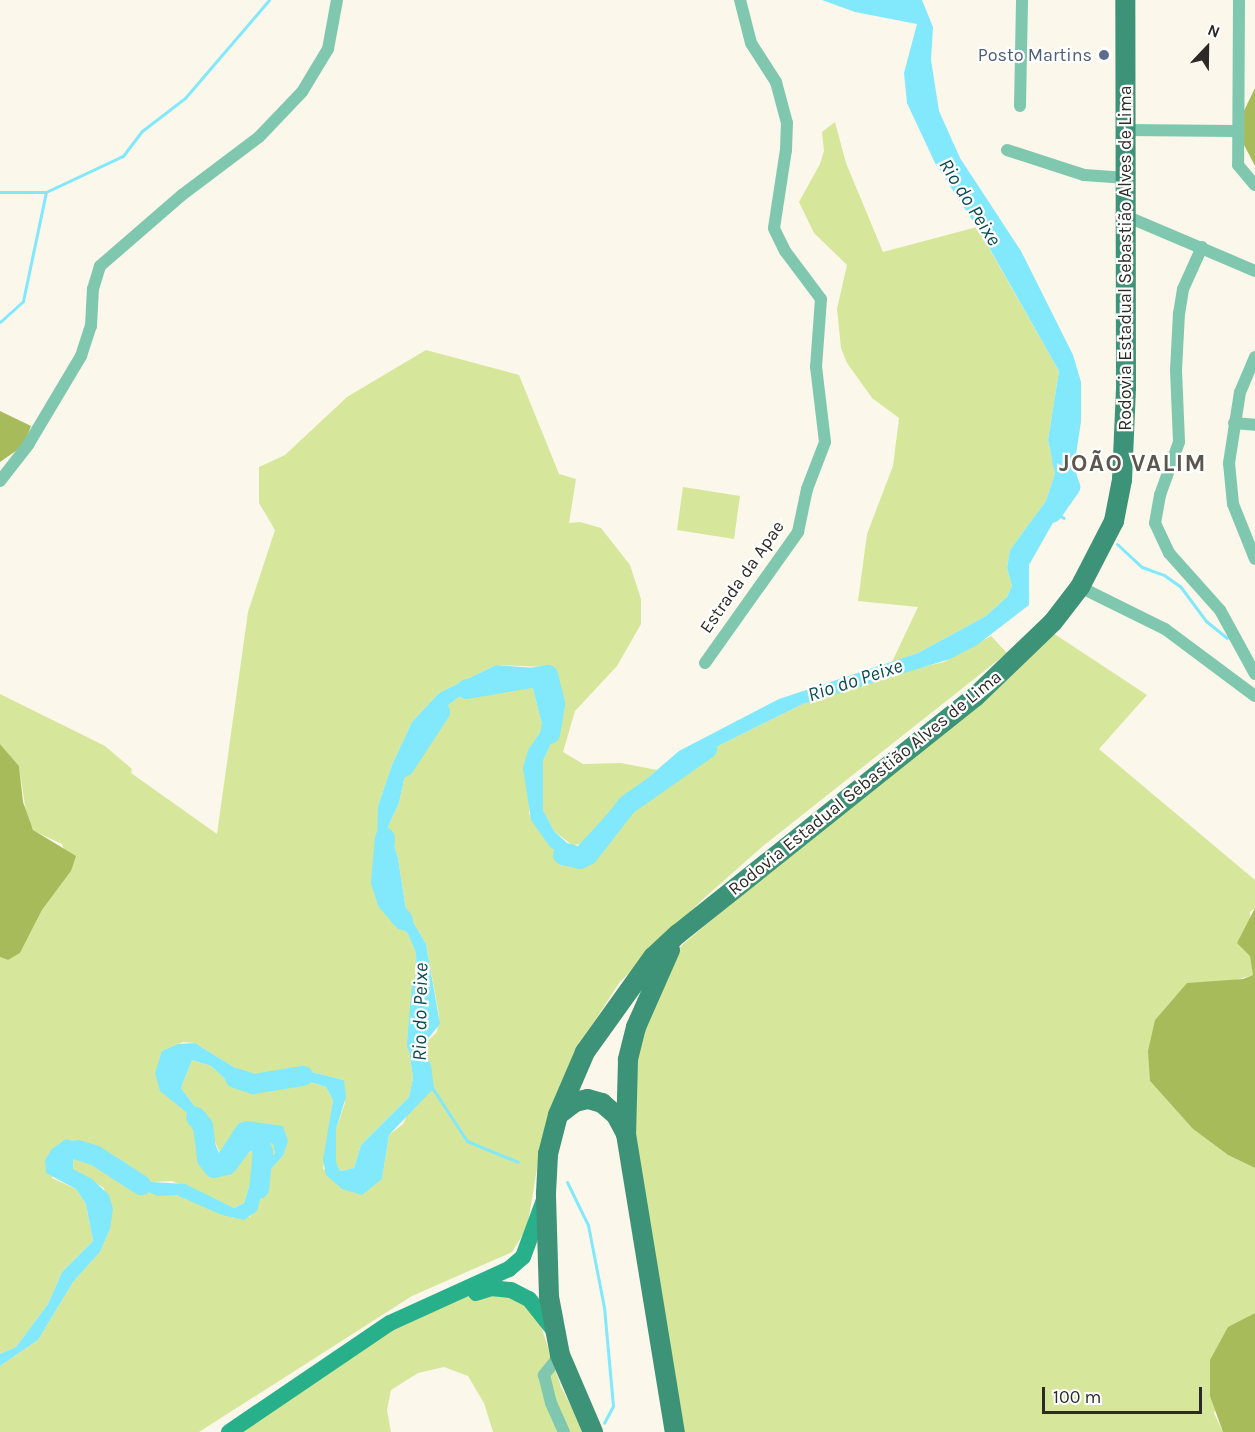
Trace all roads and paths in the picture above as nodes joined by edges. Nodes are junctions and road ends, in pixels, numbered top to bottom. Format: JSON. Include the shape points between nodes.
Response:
{"nodes":[{"id":1,"x":337,"y":0,"type":"edge"},
{"id":2,"x":740,"y":0,"type":"edge"},
{"id":3,"x":1022,"y":0,"type":"edge"},
{"id":4,"x":1125,"y":0,"type":"edge"},
{"id":5,"x":1239,"y":0,"type":"edge"},
{"id":6,"x":1020,"y":106,"type":"dead end"},
{"id":7,"x":1126,"y":130,"type":"junction"},
{"id":8,"x":1237,"y":131,"type":"junction"},
{"id":9,"x":1007,"y":150,"type":"dead end"},
{"id":10,"x":1127,"y":178,"type":"junction"},
{"id":11,"x":1255,"y":185,"type":"edge"},
{"id":12,"x":1128,"y":217,"type":"junction"},
{"id":13,"x":1202,"y":247,"type":"junction"},
{"id":14,"x":1255,"y":271,"type":"edge"},
{"id":15,"x":1255,"y":357,"type":"edge"},
{"id":16,"x":1234,"y":423,"type":"junction"},
{"id":17,"x":1255,"y":425,"type":"edge"},
{"id":18,"x":0,"y":481,"type":"edge"},
{"id":19,"x":1250,"y":538,"type":"edge"},
{"id":20,"x":1255,"y":559,"type":"edge"},
{"id":21,"x":1080,"y":588,"type":"junction"},
{"id":22,"x":705,"y":663,"type":"dead end"},
{"id":23,"x":1255,"y":674,"type":"edge"},
{"id":24,"x":1255,"y":696,"type":"edge"},
{"id":25,"x":678,"y":934,"type":"junction"},
{"id":26,"x":558,"y":1115,"type":"junction"},
{"id":27,"x":626,"y":1134,"type":"junction"},
{"id":28,"x":546,"y":1193,"type":"junction"},
{"id":29,"x":390,"y":1323,"type":"junction"},
{"id":30,"x":556,"y":1333,"type":"junction"},
{"id":31,"x":560,"y":1355,"type":"junction"},
{"id":32,"x":229,"y":1432,"type":"edge"},
{"id":33,"x":564,"y":1432,"type":"edge"},
{"id":34,"x":592,"y":1432,"type":"edge"},
{"id":35,"x":675,"y":1432,"type":"edge"}],
"edges":[{"from":1,"to":18,"type":"street","via":[[328,49],[302,92],[259,137],[182,195],[100,266],[93,289],[91,326],[81,356],[28,445]]},
{"from":2,"to":22,"type":"street","name":"Estrada da Apae","via":[[751,44],[776,82],[787,123],[774,228],[785,251],[821,299],[816,367],[825,442],[807,489],[798,532]]},
{"from":3,"to":6,"type":"street"},
{"from":4,"to":7,"type":"main road","name":"Rodovia Estadual Sebastião Alves de Lima"},
{"from":5,"to":8,"type":"street"},
{"from":7,"to":8,"type":"street"},
{"from":7,"to":10,"type":"main road","name":"Rodovia Estadual Sebastião Alves de Lima"},
{"from":8,"to":11,"type":"street","via":[[1238,165]]},
{"from":9,"to":10,"type":"street","via":[[1084,175]]},
{"from":10,"to":12,"type":"main road","name":"Rodovia Estadual Sebastião Alves de Lima"},
{"from":12,"to":13,"type":"street"},
{"from":12,"to":21,"type":"main road","name":"Rodovia Estadual Sebastião Alves de Lima","via":[[1122,480],[1114,521]]},
{"from":13,"to":14,"type":"street"},
{"from":13,"to":23,"type":"street","via":[[1183,289],[1176,370],[1179,442],[1160,495],[1155,523],[1169,553],[1220,610]]},
{"from":15,"to":16,"type":"street","via":[[1240,392]]},
{"from":16,"to":17,"type":"street"},
{"from":16,"to":19,"type":"street","via":[[1229,488]]},
{"from":19,"to":20,"type":"street"},
{"from":21,"to":24,"type":"street","via":[[1165,629]]},
{"from":21,"to":25,"type":"main road","name":"Rodovia Estadual Sebastião Alves de Lima","via":[[1053,622],[975,697]]},
{"from":25,"to":26,"type":"main road","name":"Rodovia Estadual Sebastião Alves de Lima","via":[[653,957],[585,1052]]},
{"from":25,"to":27,"type":"main road","name":"Rodovia Estadual Sebastião Alves de Lima","via":[[636,1028],[628,1060]]},
{"from":26,"to":27,"type":"main road","via":[[575,1102],[588,1099],[602,1103],[616,1115]]},
{"from":26,"to":28,"type":"main road","name":"Rodovia Estadual Sebastião Alves de Lima","via":[[548,1154]]},
{"from":27,"to":35,"type":"main road","name":"Rodovia Estadual Sebastião Alves de Lima"},
{"from":28,"to":29,"type":"main road","via":[[523,1257],[509,1269]]},
{"from":28,"to":30,"type":"main road","name":"Rodovia Estadual Sebastião Alves de Lima","via":[[549,1297]]},
{"from":29,"to":30,"type":"main road","via":[[491,1288],[511,1290],[529,1299]]},
{"from":29,"to":32,"type":"main road"},
{"from":30,"to":31,"type":"main road","name":"Rodovia Estadual Sebastião Alves de Lima"},
{"from":31,"to":33,"type":"street","via":[[544,1375],[550,1403]]},
{"from":31,"to":34,"type":"main road","name":"Rodovia Estadual Sebastião Alves de Lima"}]}
